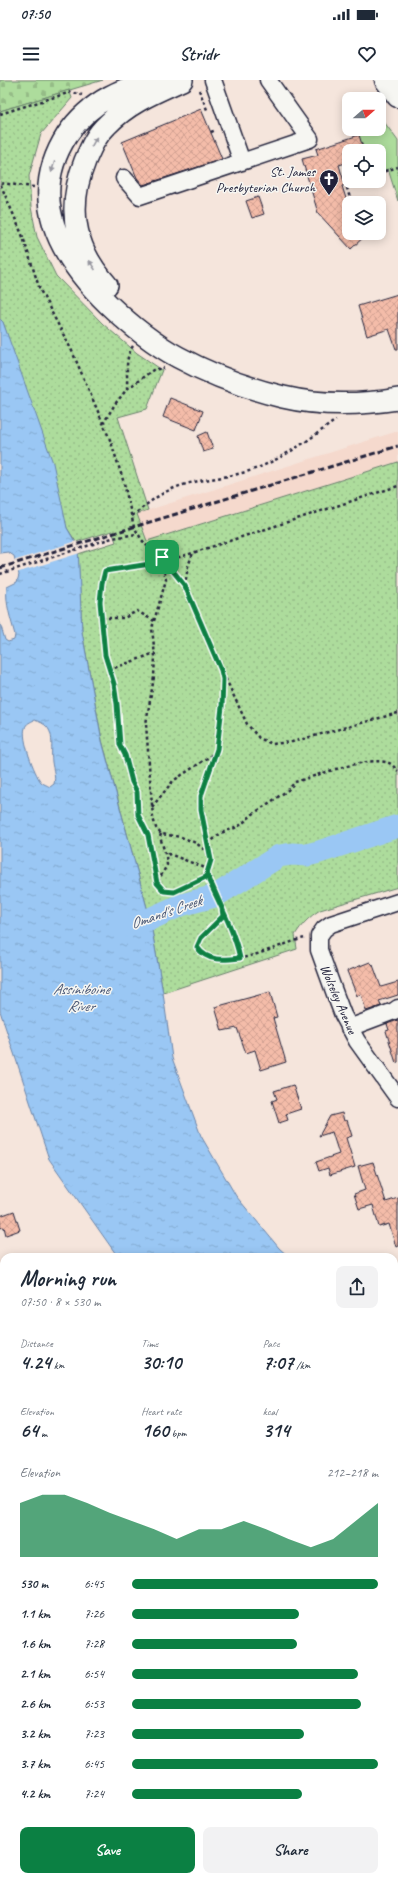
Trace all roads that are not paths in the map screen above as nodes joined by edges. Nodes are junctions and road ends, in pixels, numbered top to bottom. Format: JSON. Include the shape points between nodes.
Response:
{"nodes":[{"id":1,"x":165,"y":80,"type":"edge"},
{"id":2,"x":182,"y":80,"type":"edge"},
{"id":3,"x":213,"y":80,"type":"edge"},
{"id":4,"x":268,"y":80,"type":"edge"},
{"id":5,"x":242,"y":162,"type":"junction"},
{"id":6,"x":124,"y":178,"type":"dead end"},
{"id":7,"x":398,"y":389,"type":"edge"},
{"id":8,"x":398,"y":399,"type":"edge"},
{"id":9,"x":398,"y":902,"type":"edge"},
{"id":10,"x":398,"y":1008,"type":"edge"},
{"id":11,"x":349,"y":1028,"type":"junction"},
{"id":12,"x":391,"y":1077,"type":"edge"},
{"id":13,"x":398,"y":1098,"type":"edge"}],
"edges":[{"from":1,"to":8,"type":"main road","one_way":true,"via":[[147,82],[98,103],[79,119],[60,148],[50,177],[50,210],[56,234],[75,267],[102,298],[132,325],[165,349],[211,373],[263,391],[308,402],[352,403]]},
{"from":7,"to":2,"type":"main road","one_way":true,"via":[[349,394],[322,393],[269,383],[209,362],[156,330],[104,282],[90,262],[78,233],[75,210],[77,187],[91,148],[102,130],[122,111],[139,99]]},
{"from":3,"to":5,"type":"street"},
{"from":4,"to":5,"type":"street","via":[[310,139]]},
{"from":5,"to":6,"type":"street","via":[[140,196]]},
{"from":9,"to":11,"type":"street","name":"Wolseley Avenue","via":[[331,924],[319,936],[321,955]]},
{"from":10,"to":11,"type":"street"},
{"from":11,"to":12,"type":"street","name":"Wolseley Avenue"},
{"from":12,"to":13,"type":"street","name":"Wolseley Avenue"}]}
